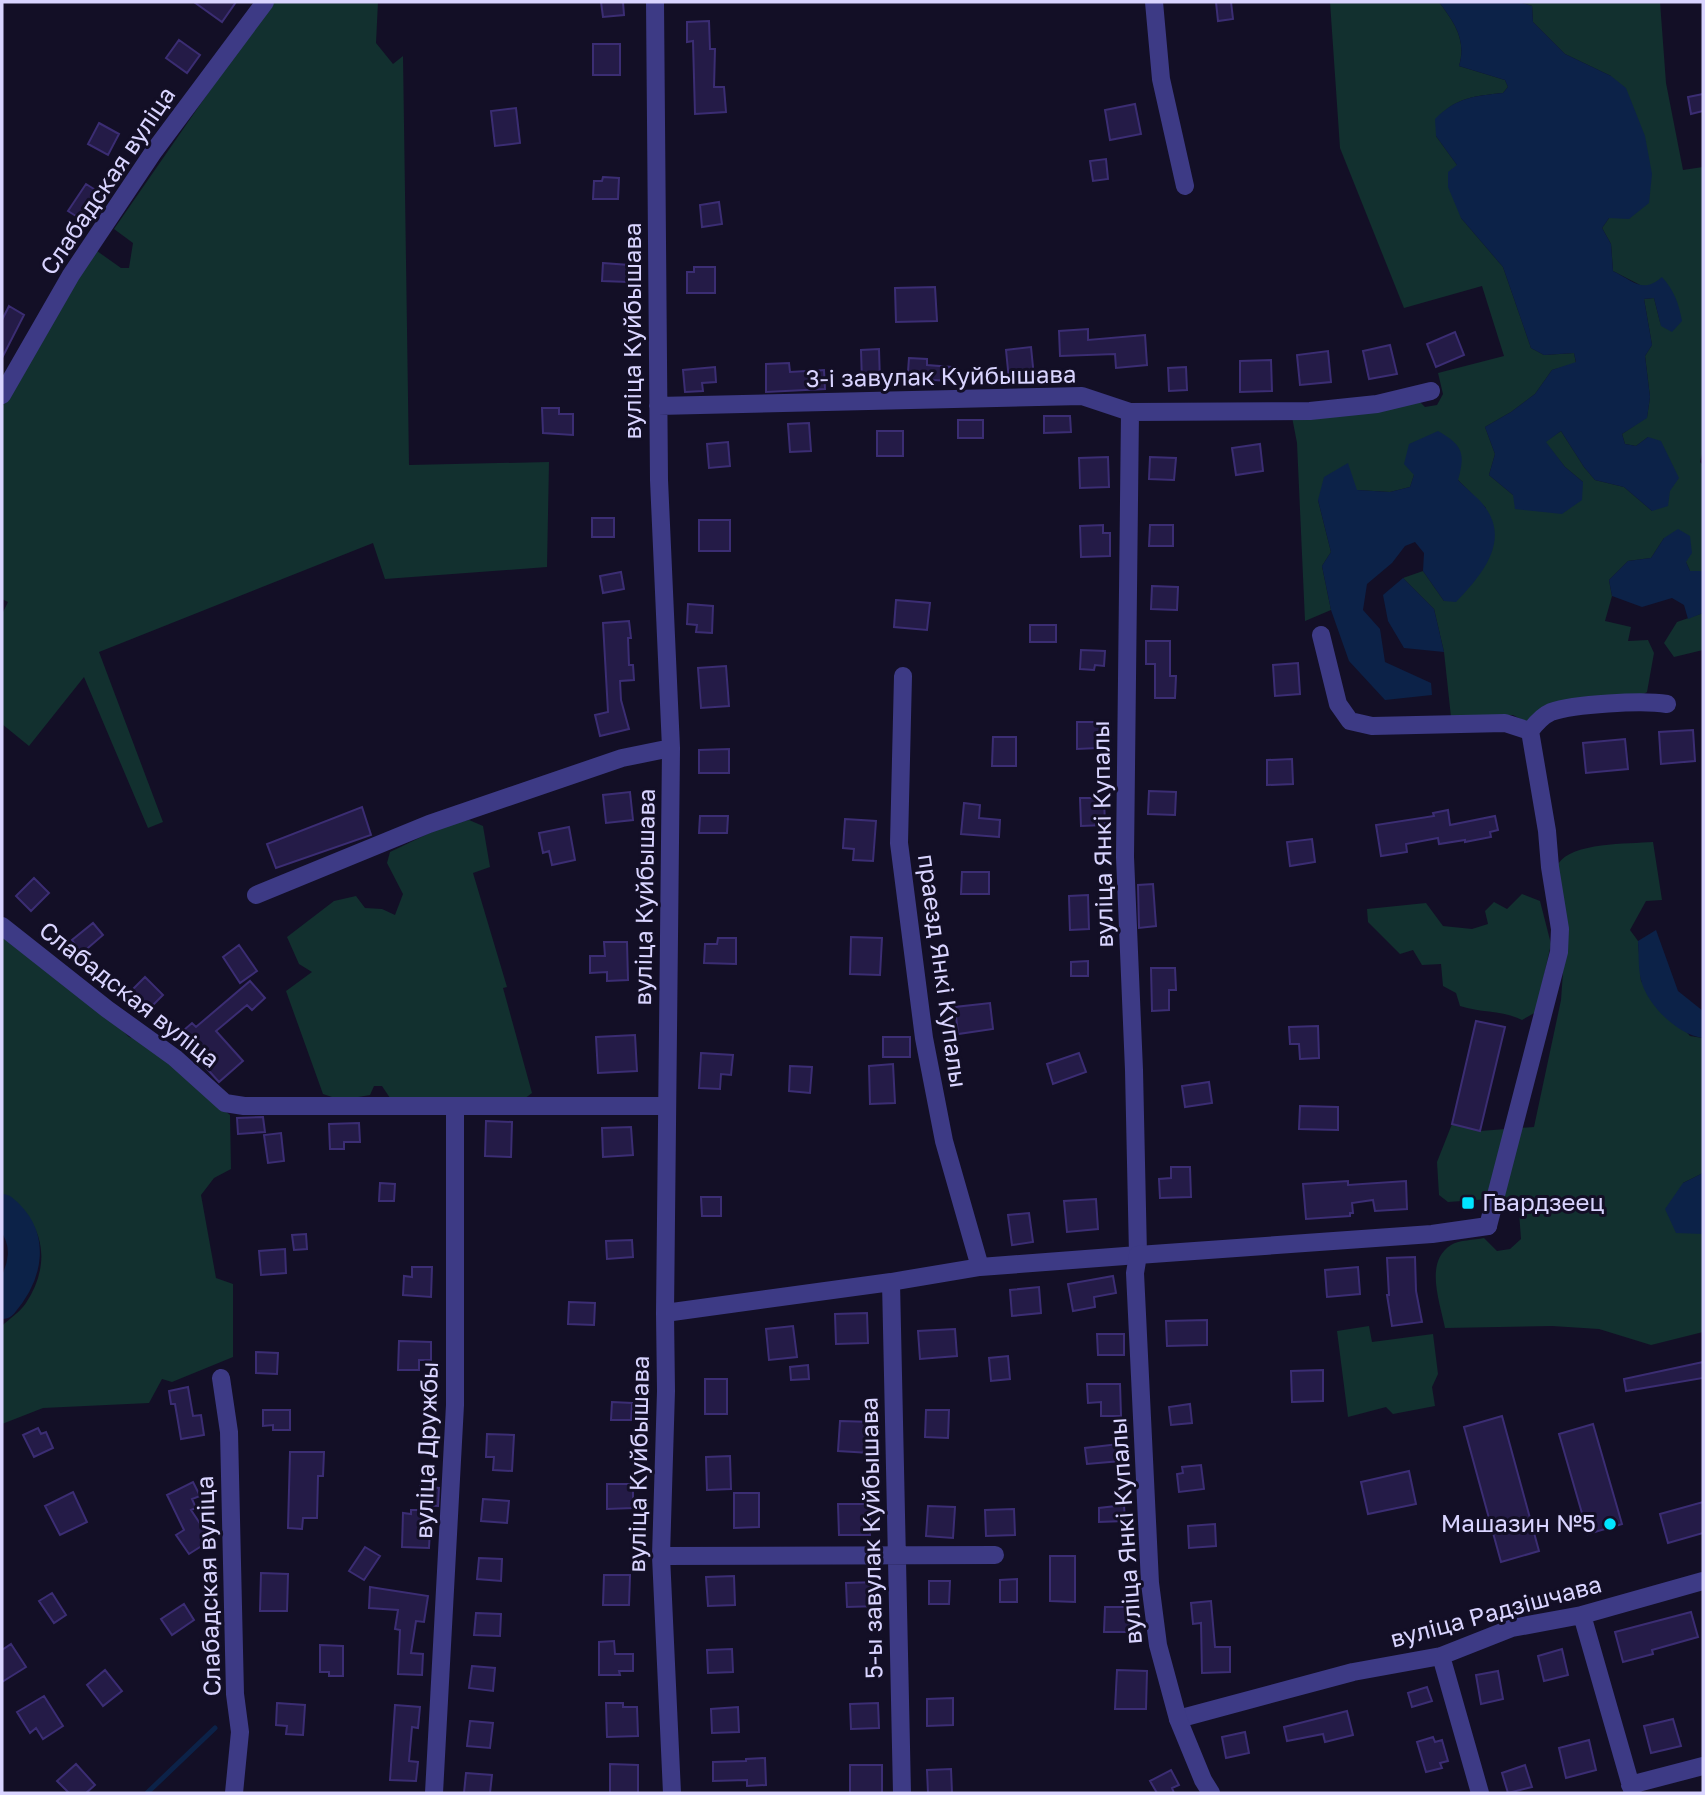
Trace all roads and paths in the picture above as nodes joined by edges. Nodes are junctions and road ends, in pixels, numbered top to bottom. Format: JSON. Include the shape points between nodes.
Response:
{"nodes":[{"id":1,"x":265,"y":2,"type":"edge"},
{"id":2,"x":655,"y":2,"type":"edge"},
{"id":3,"x":1154,"y":2,"type":"edge"},
{"id":4,"x":1185,"y":186,"type":"dead end"},
{"id":5,"x":1431,"y":391,"type":"dead end"},
{"id":6,"x":2,"y":396,"type":"edge"},
{"id":7,"x":658,"y":406,"type":"junction"},
{"id":8,"x":1130,"y":412,"type":"junction"},
{"id":9,"x":1321,"y":635,"type":"dead end"},
{"id":10,"x":903,"y":676,"type":"dead end"},
{"id":11,"x":1667,"y":704,"type":"dead end"},
{"id":12,"x":1530,"y":730,"type":"junction"},
{"id":13,"x":671,"y":748,"type":"junction"},
{"id":14,"x":256,"y":895,"type":"dead end"},
{"id":15,"x":2,"y":926,"type":"edge"},
{"id":16,"x":667,"y":1106,"type":"junction"},
{"id":17,"x":455,"y":1107,"type":"junction"},
{"id":18,"x":1138,"y":1255,"type":"junction"},
{"id":19,"x":980,"y":1267,"type":"junction"},
{"id":20,"x":891,"y":1282,"type":"junction"},
{"id":21,"x":665,"y":1313,"type":"junction"},
{"id":22,"x":222,"y":1378,"type":"dead end"},
{"id":23,"x":995,"y":1555,"type":"dead end"},
{"id":24,"x":661,"y":1556,"type":"junction"},
{"id":25,"x":898,"y":1556,"type":"junction"},
{"id":26,"x":1703,"y":1581,"type":"edge"},
{"id":27,"x":1582,"y":1615,"type":"junction"},
{"id":28,"x":1441,"y":1656,"type":"junction"},
{"id":29,"x":1178,"y":1719,"type":"junction"},
{"id":30,"x":1703,"y":1766,"type":"edge"},
{"id":31,"x":1631,"y":1789,"type":"edge"},
{"id":32,"x":234,"y":1793,"type":"edge"},
{"id":33,"x":434,"y":1793,"type":"edge"},
{"id":34,"x":672,"y":1793,"type":"edge"},
{"id":35,"x":902,"y":1793,"type":"edge"},
{"id":36,"x":1211,"y":1793,"type":"edge"},
{"id":37,"x":1480,"y":1793,"type":"edge"}],
"edges":[{"from":1,"to":6,"type":"street","name":"Слабадская вуліца","via":[[154,151],[78,264]]},
{"from":2,"to":7,"type":"street","name":"вуліца Куйбышава"},
{"from":3,"to":4,"type":"street","via":[[1161,79]]},
{"from":5,"to":8,"type":"street","name":"3-і завулак Куйбышава","via":[[1377,404],[1310,411]]},
{"from":7,"to":8,"type":"street","name":"3-і завулак Куйбышава","via":[[1082,396]]},
{"from":7,"to":13,"type":"street","name":"вуліца Куйбышава"},
{"from":8,"to":18,"type":"street","name":"вуліца Янкі Купалы","via":[[1125,857]]},
{"from":9,"to":12,"type":"street","via":[[1338,704],[1350,721],[1372,726],[1506,723]]},
{"from":10,"to":19,"type":"street","name":"праезд Янкі Купалы","via":[[899,844],[922,1025],[944,1141]]},
{"from":11,"to":12,"type":"street","via":[[1649,701],[1571,708],[1549,713]]},
{"from":12,"to":18,"type":"street","via":[[1560,929],[1559,952],[1488,1226]]},
{"from":13,"to":14,"type":"street","via":[[622,758],[429,824]]},
{"from":13,"to":16,"type":"street","name":"вуліца Куйбышава"},
{"from":15,"to":17,"type":"street","name":"Слабадская вуліца","via":[[174,1058],[225,1103],[244,1107]]},
{"from":16,"to":17,"type":"street"},
{"from":16,"to":21,"type":"street","name":"вуліца Куйбышава"},
{"from":17,"to":33,"type":"street","name":"вуліца Дружбы","via":[[455,1405]]},
{"from":18,"to":19,"type":"street"},
{"from":18,"to":29,"type":"street","name":"вуліца Янкі Купалы","via":[[1135,1273],[1150,1583],[1158,1645]]},
{"from":19,"to":20,"type":"street"},
{"from":20,"to":21,"type":"street"},
{"from":20,"to":25,"type":"street","name":"5-ы завулак Куйбышава"},
{"from":21,"to":24,"type":"street","name":"вуліца Куйбышава"},
{"from":22,"to":32,"type":"street","name":"Слабадская вуліца","via":[[229,1432],[235,1695],[240,1732]]},
{"from":23,"to":25,"type":"street"},
{"from":24,"to":25,"type":"street"},
{"from":24,"to":34,"type":"street","name":"вуліца Куйбышава"},
{"from":25,"to":35,"type":"street","name":"5-ы завулак Куйбышава"},
{"from":26,"to":27,"type":"street","name":"вуліца Радзішчава"},
{"from":27,"to":28,"type":"street","name":"вуліца Радзішчава","via":[[1512,1628]]},
{"from":27,"to":31,"type":"street"},
{"from":28,"to":29,"type":"street","name":"вуліца Радзішчава","via":[[1353,1672]]},
{"from":28,"to":37,"type":"street"},
{"from":29,"to":36,"type":"street","name":"вуліца Янкі Купалы"},
{"from":30,"to":31,"type":"street"}]}
